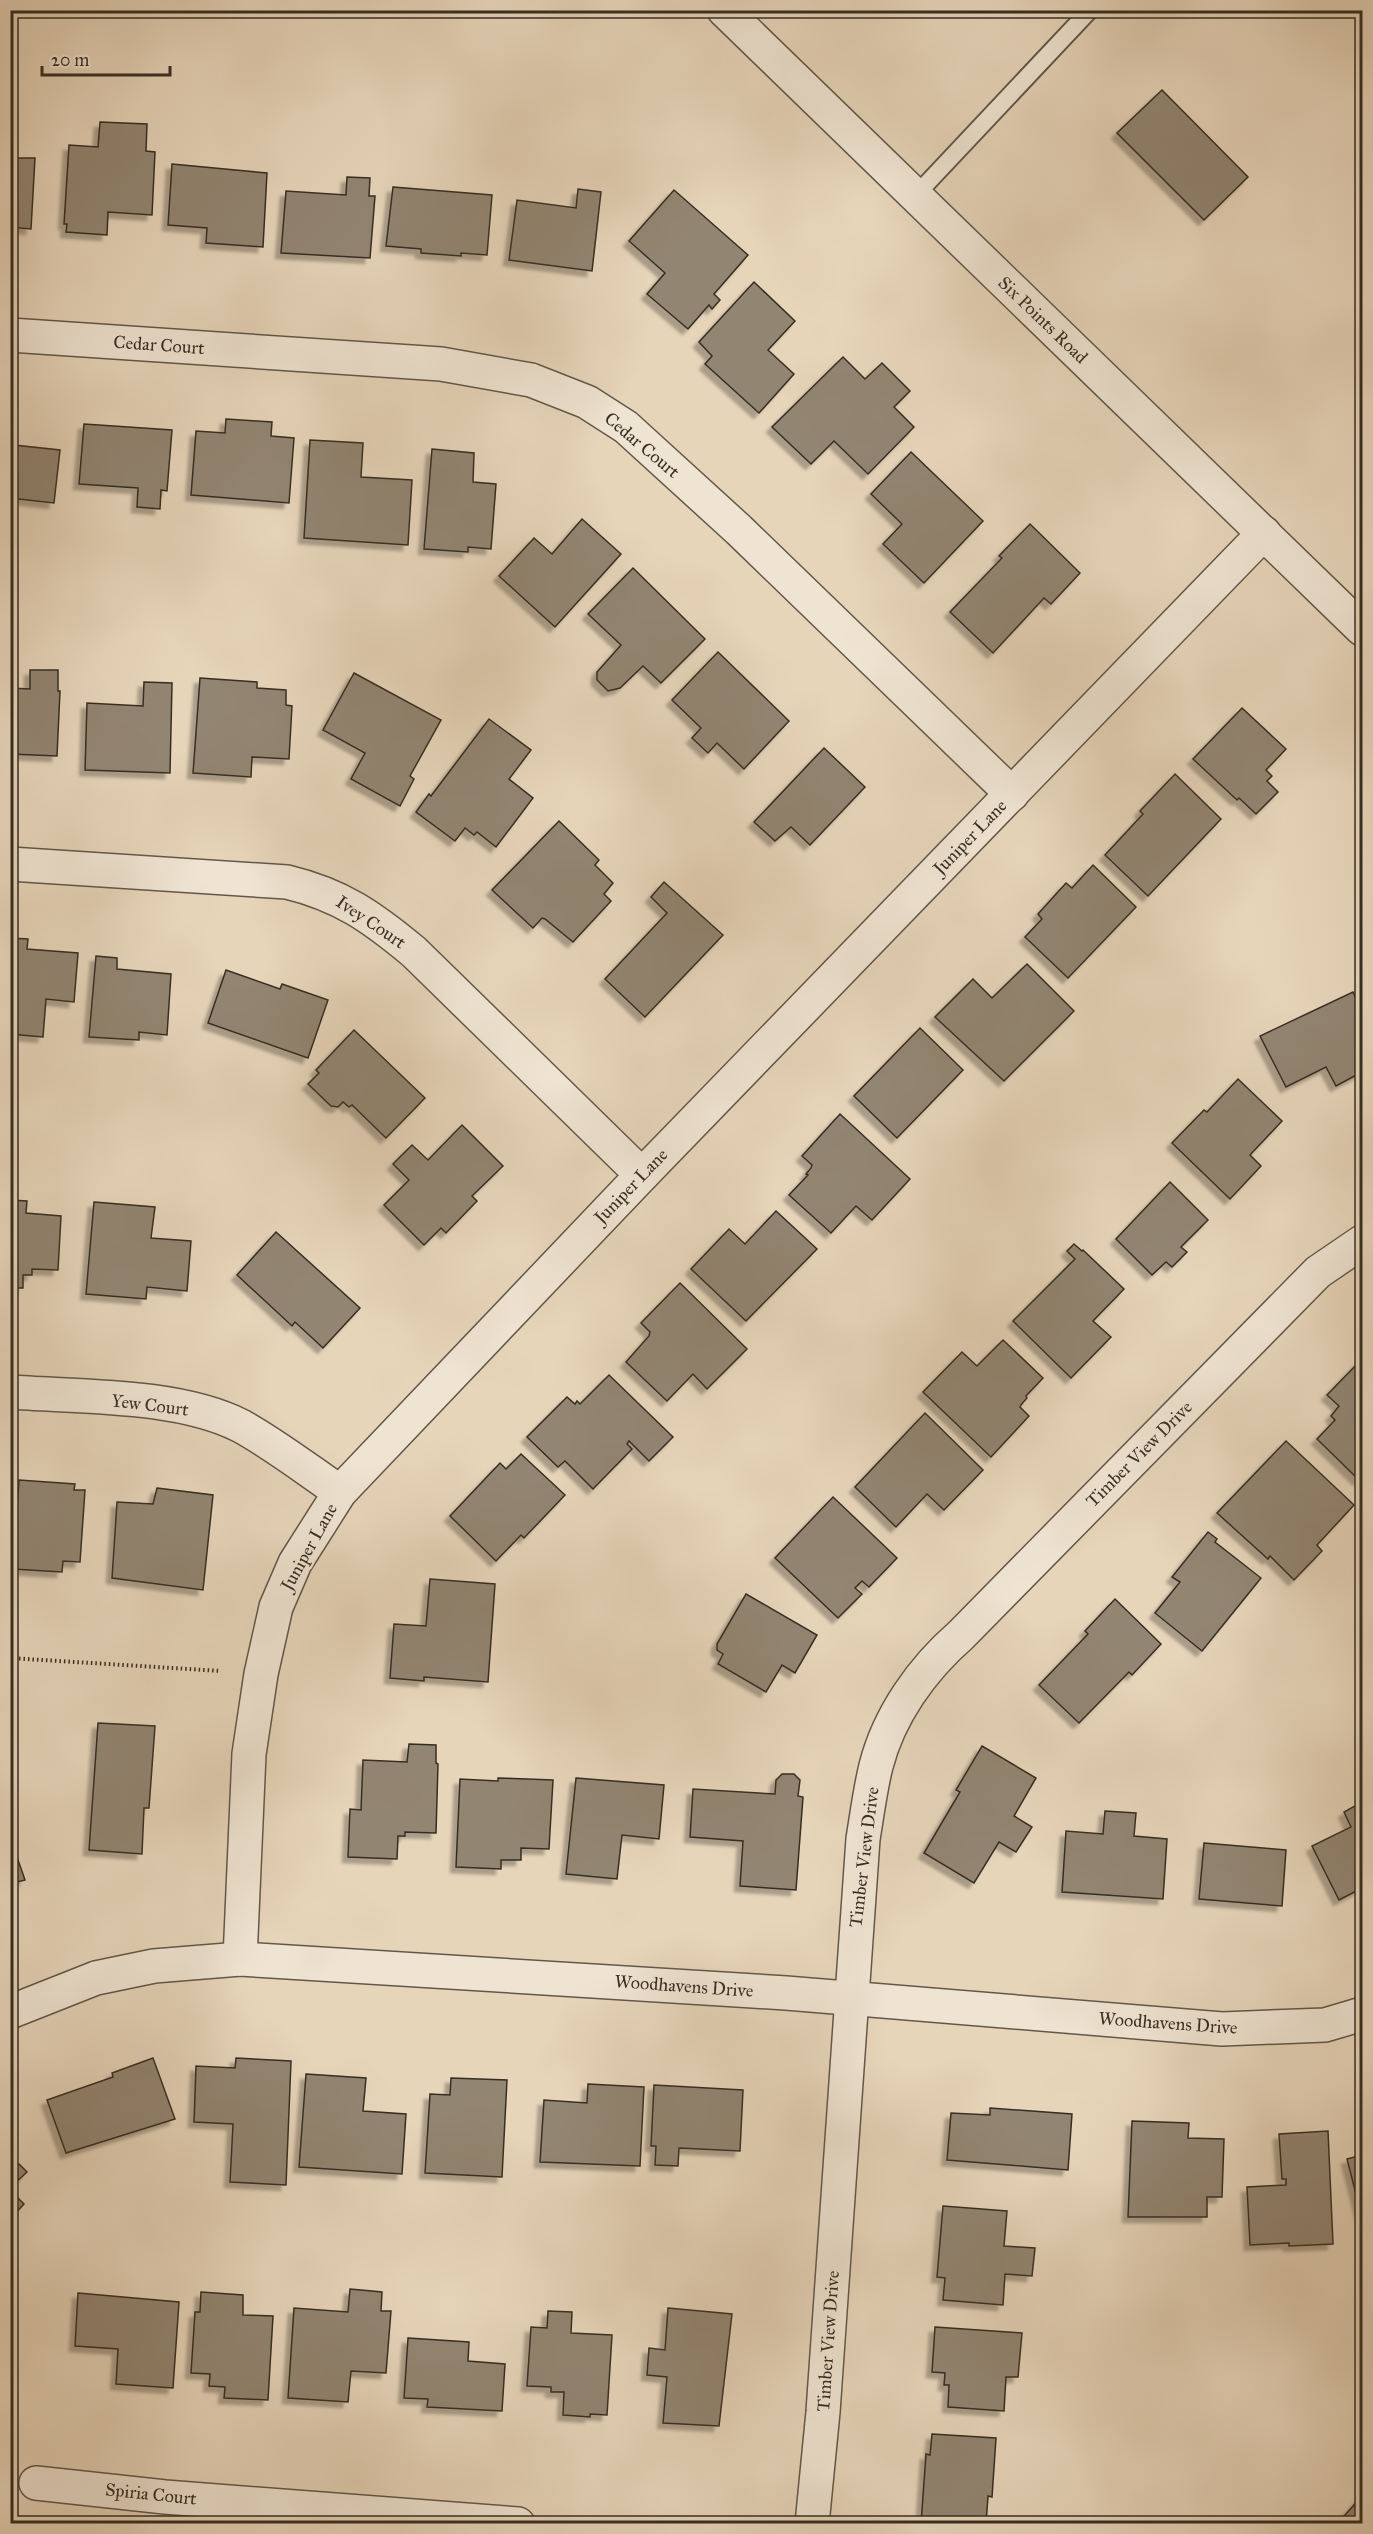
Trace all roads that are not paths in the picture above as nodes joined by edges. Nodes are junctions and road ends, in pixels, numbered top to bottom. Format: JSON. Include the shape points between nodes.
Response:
{"nodes":[{"id":1,"x":724,"y":10,"type":"edge"},
{"id":2,"x":1090,"y":10,"type":"edge"},
{"id":3,"x":915,"y":196,"type":"junction"},
{"id":4,"x":10,"y":334,"type":"edge"},
{"id":5,"x":1264,"y":532,"type":"junction"},
{"id":6,"x":1362,"y":629,"type":"edge"},
{"id":7,"x":1012,"y":794,"type":"junction"},
{"id":8,"x":10,"y":864,"type":"edge"},
{"id":9,"x":642,"y":1174,"type":"junction"},
{"id":10,"x":1362,"y":1242,"type":"edge"},
{"id":11,"x":10,"y":1392,"type":"edge"},
{"id":12,"x":340,"y":1492,"type":"junction"},
{"id":13,"x":240,"y":1959,"type":"junction"},
{"id":14,"x":851,"y":1999,"type":"junction"},
{"id":15,"x":10,"y":2012,"type":"edge"},
{"id":16,"x":1362,"y":2014,"type":"edge"},
{"id":17,"x":36,"y":2482,"type":"dead end"},
{"id":18,"x":518,"y":2523,"type":"edge"},
{"id":19,"x":812,"y":2523,"type":"edge"}],
"edges":[{"from":1,"to":3,"type":"street","name":"Six Points Road"},
{"from":2,"to":3,"type":"lane"},
{"from":3,"to":5,"type":"street","name":"Six Points Road"},
{"from":4,"to":7,"type":"street","name":"Cedar Court","via":[[441,364],[531,380],[587,402],[626,428],[730,522]]},
{"from":5,"to":6,"type":"street","name":"Six Points Road"},
{"from":5,"to":7,"type":"street","name":"Juniper Lane"},
{"from":7,"to":9,"type":"street","name":"Juniper Lane"},
{"from":8,"to":9,"type":"street","name":"Ivey Court","via":[[287,882],[344,901],[414,952]]},
{"from":9,"to":12,"type":"street","name":"Juniper Lane"},
{"from":10,"to":14,"type":"street","name":"Timber View Drive","via":[[1318,1272],[939,1655],[898,1710],[876,1766],[863,1839]]},
{"from":11,"to":12,"type":"street","name":"Yew Court","via":[[187,1407],[240,1426]]},
{"from":12,"to":13,"type":"street","name":"Juniper Lane","via":[[295,1563],[276,1607],[261,1674],[249,1754]]},
{"from":13,"to":14,"type":"street","name":"Woodhavens Drive"},
{"from":13,"to":15,"type":"street","name":"Woodhavens Drive","via":[[154,1966],[96,1978]]},
{"from":14,"to":16,"type":"street","name":"Woodhavens Drive","via":[[1222,2029],[1325,2025]]},
{"from":14,"to":19,"type":"street","name":"Timber View Drive"},
{"from":17,"to":18,"type":"street","name":"Spiria Court","via":[[165,2497]]}]}
